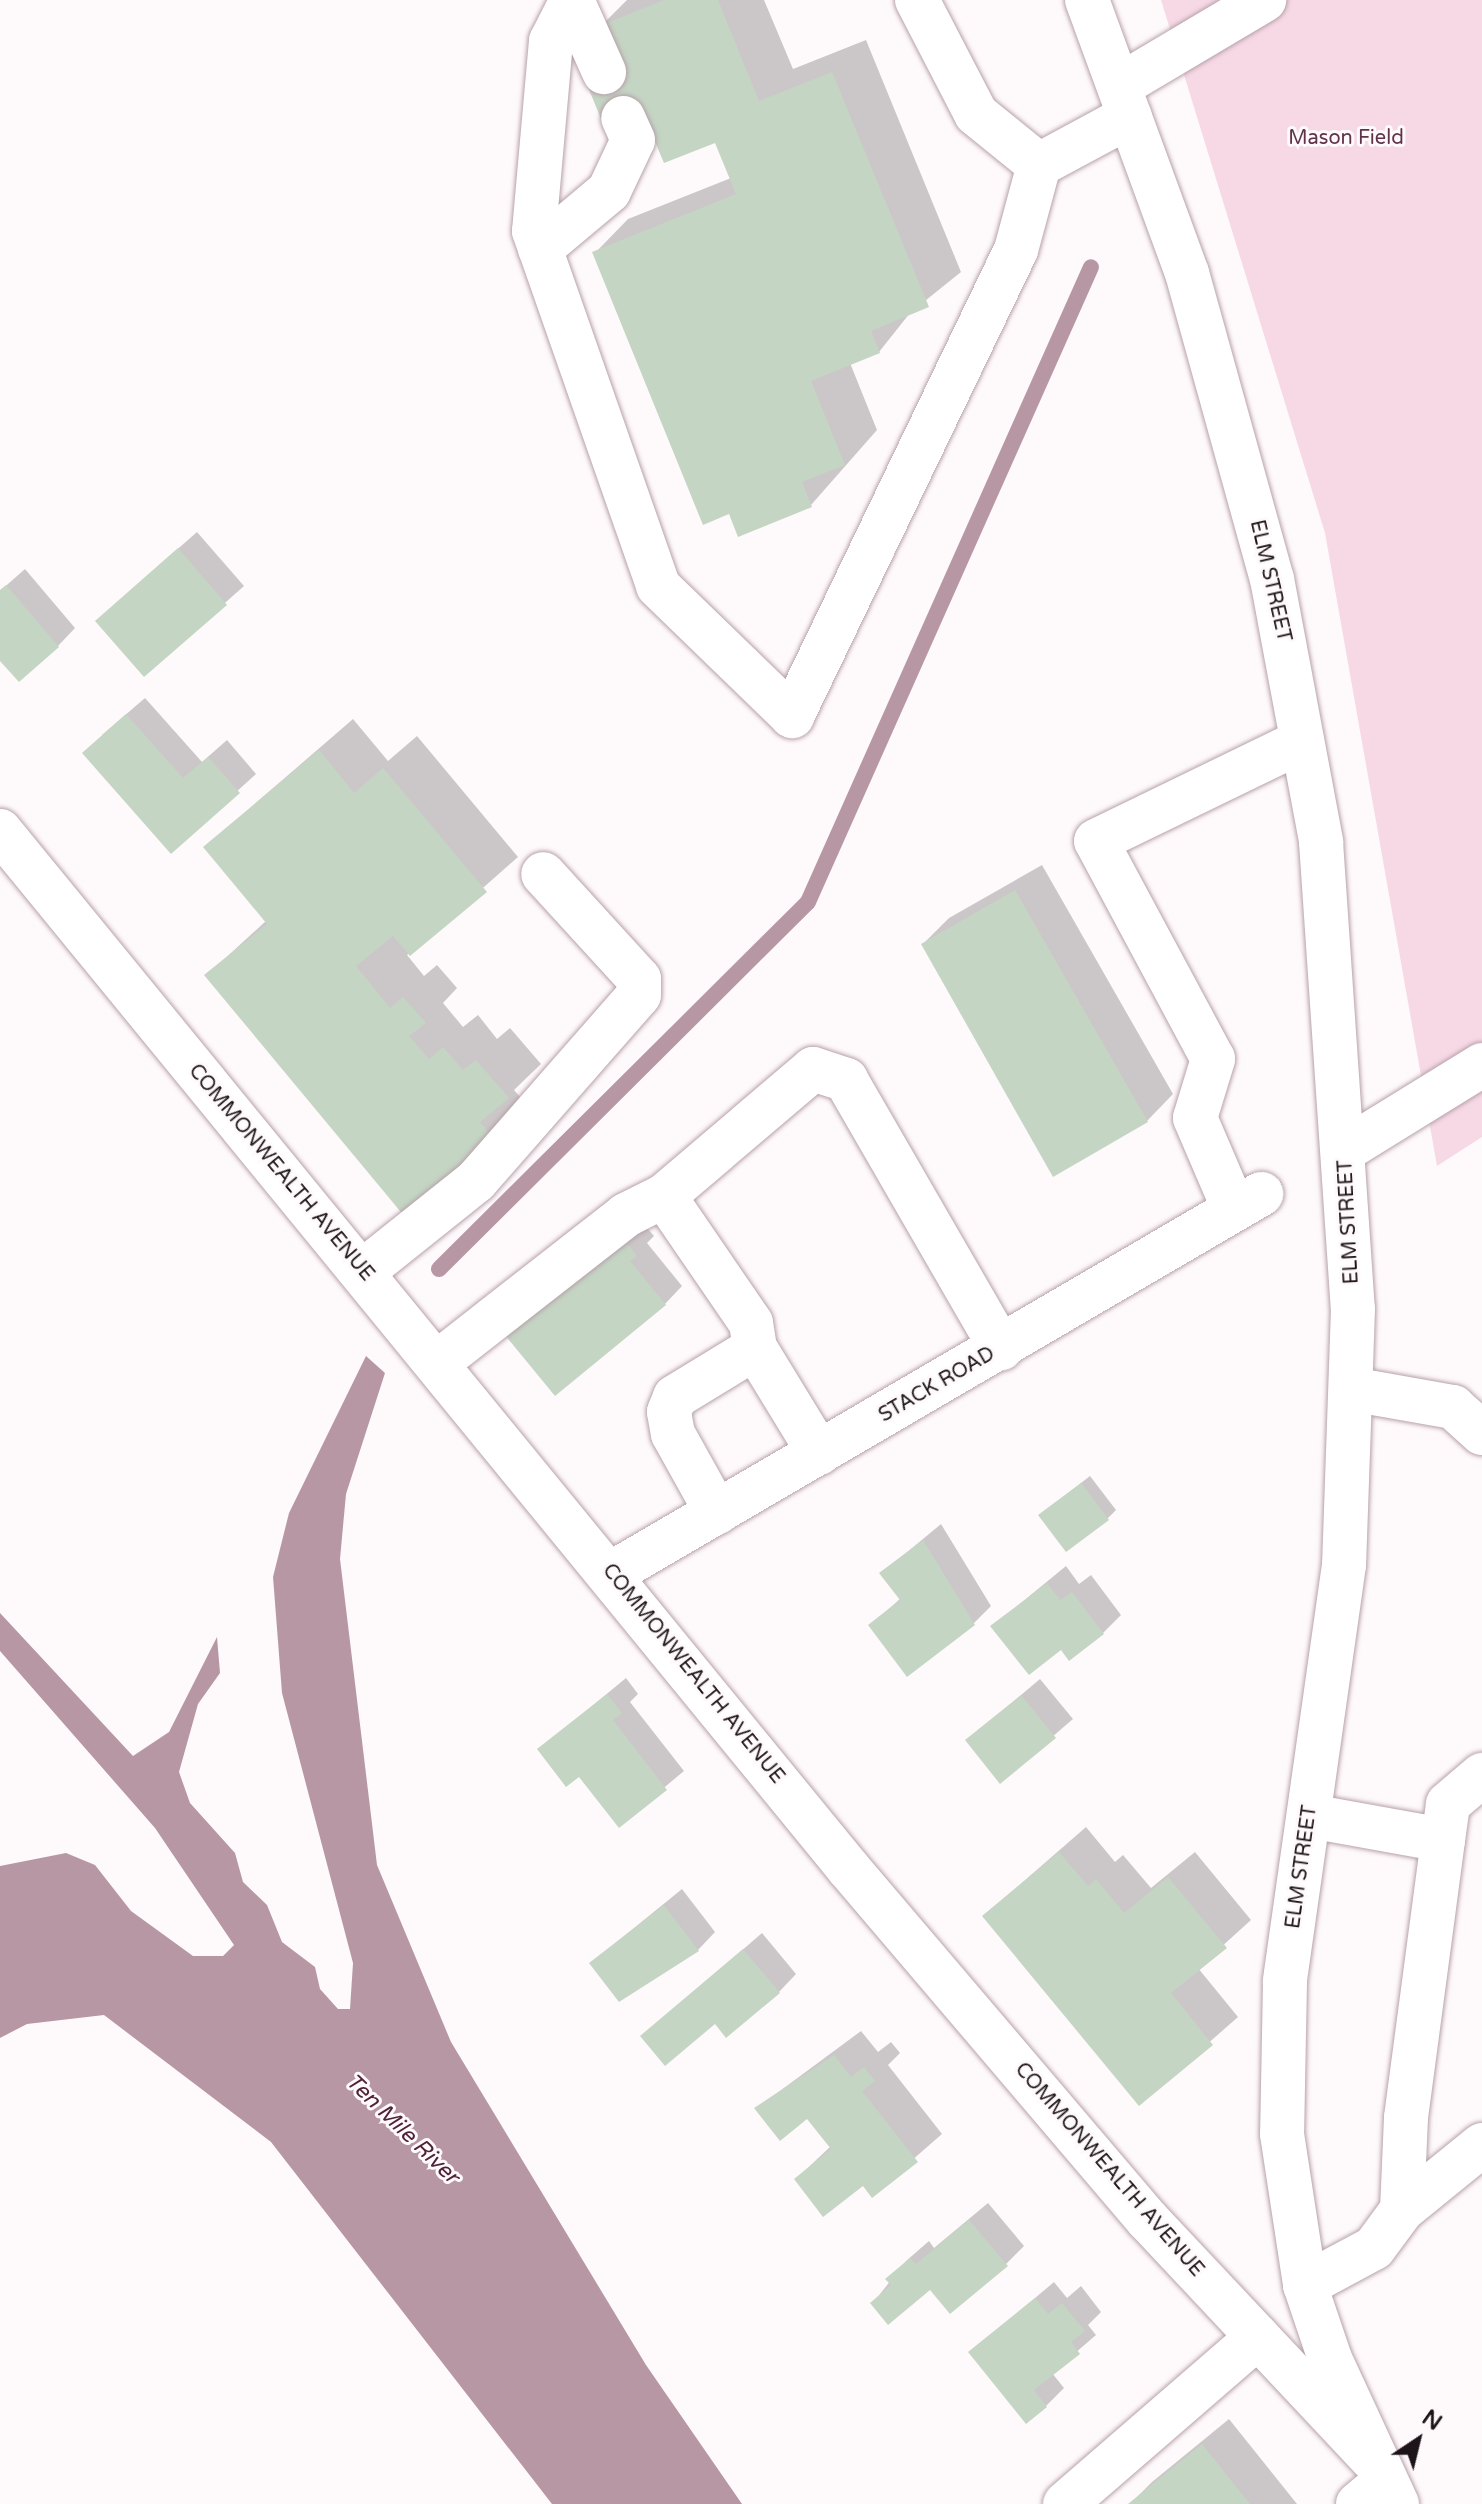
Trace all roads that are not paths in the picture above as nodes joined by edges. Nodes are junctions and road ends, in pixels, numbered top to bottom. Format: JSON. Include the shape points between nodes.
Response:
{"nodes":[{"id":1,"x":572,"y":0,"type":"edge"},
{"id":2,"x":917,"y":0,"type":"edge"},
{"id":3,"x":1087,"y":0,"type":"edge"},
{"id":4,"x":1264,"y":0,"type":"edge"},
{"id":5,"x":604,"y":72,"type":"dead end"},
{"id":6,"x":1124,"y":101,"type":"junction"},
{"id":7,"x":623,"y":118,"type":"dead end"},
{"id":8,"x":1039,"y":165,"type":"junction"},
{"id":9,"x":540,"y":249,"type":"junction"},
{"id":10,"x":1302,"y":741,"type":"junction"},
{"id":11,"x":0,"y":831,"type":"edge"},
{"id":12,"x":543,"y":874,"type":"dead end"},
{"id":13,"x":1482,"y":1065,"type":"edge"},
{"id":14,"x":1346,"y":1149,"type":"junction"},
{"id":15,"x":664,"y":1196,"type":"junction"},
{"id":16,"x":362,"y":1272,"type":"junction"},
{"id":17,"x":755,"y":1348,"type":"junction"},
{"id":18,"x":1001,"y":1348,"type":"junction"},
{"id":19,"x":438,"y":1362,"type":"junction"},
{"id":20,"x":1351,"y":1389,"type":"junction"},
{"id":21,"x":1472,"y":1412,"type":"edge"},
{"id":22,"x":819,"y":1453,"type":"junction"},
{"id":23,"x":717,"y":1513,"type":"junction"},
{"id":24,"x":612,"y":1573,"type":"junction"},
{"id":25,"x":1482,"y":1775,"type":"edge"},
{"id":26,"x":1310,"y":1816,"type":"junction"},
{"id":27,"x":1443,"y":1840,"type":"junction"},
{"id":28,"x":1482,"y":2145,"type":"edge"},
{"id":29,"x":1402,"y":2210,"type":"junction"},
{"id":30,"x":1305,"y":2285,"type":"junction"},
{"id":31,"x":1258,"y":2337,"type":"junction"},
{"id":32,"x":1378,"y":2487,"type":"edge"},
{"id":33,"x":1065,"y":2504,"type":"edge"}],
"edges":[{"from":1,"to":5,"type":"street"},
{"from":1,"to":9,"type":"street","via":[[551,41],[534,231]]},
{"from":2,"to":8,"type":"street","via":[[976,114]]},
{"from":3,"to":6,"type":"street","name":"ELM STREET"},
{"from":4,"to":6,"type":"street"},
{"from":6,"to":8,"type":"street"},
{"from":6,"to":10,"type":"street","name":"ELM STREET","via":[[1187,273],[1264,548]]},
{"from":7,"to":9,"type":"street","via":[[633,140],[609,191]]},
{"from":8,"to":9,"type":"street","via":[[1016,250],[792,716],[658,586]]},
{"from":10,"to":14,"type":"street","name":"ELM STREET","via":[[1321,842]]},
{"from":10,"to":18,"type":"street","name":"STACK ROAD","via":[[1096,841],[1213,1059],[1195,1118],[1248,1201]]},
{"from":11,"to":16,"type":"street","name":"COMMONWEALTH AVENUE"},
{"from":12,"to":16,"type":"street","via":[[639,979],[639,995],[476,1181]]},
{"from":13,"to":14,"type":"street"},
{"from":14,"to":20,"type":"street","name":"ELM STREET"},
{"from":15,"to":17,"type":"street","via":[[751,1323]]},
{"from":15,"to":18,"type":"street","via":[[813,1069],[828,1071],[846,1080]]},
{"from":15,"to":19,"type":"street","via":[[626,1215]]},
{"from":16,"to":19,"type":"street","name":"COMMONWEALTH AVENUE"},
{"from":17,"to":22,"type":"street"},
{"from":17,"to":23,"type":"street","via":[[675,1397],[669,1412],[673,1434]]},
{"from":18,"to":22,"type":"street","name":"STACK ROAD"},
{"from":19,"to":24,"type":"street","name":"COMMONWEALTH AVENUE"},
{"from":20,"to":21,"type":"street"},
{"from":20,"to":26,"type":"street","name":"ELM STREET","via":[[1344,1565]]},
{"from":22,"to":23,"type":"street","name":"STACK ROAD"},
{"from":23,"to":24,"type":"street","name":"STACK ROAD"},
{"from":24,"to":31,"type":"street","name":"COMMONWEALTH AVENUE","via":[[849,1869]]},
{"from":25,"to":27,"type":"street","via":[[1448,1804]]},
{"from":26,"to":27,"type":"street"},
{"from":26,"to":30,"type":"street","name":"ELM STREET","via":[[1285,1982],[1281,2070],[1290,2210]]},
{"from":27,"to":29,"type":"street","via":[[1406,2118]]},
{"from":28,"to":29,"type":"street"},
{"from":29,"to":30,"type":"street","via":[[1374,2248]]},
{"from":30,"to":32,"type":"street","name":"ELM STREET"},
{"from":31,"to":32,"type":"street","name":"COMMONWEALTH AVENUE"},
{"from":31,"to":33,"type":"street"}]}
